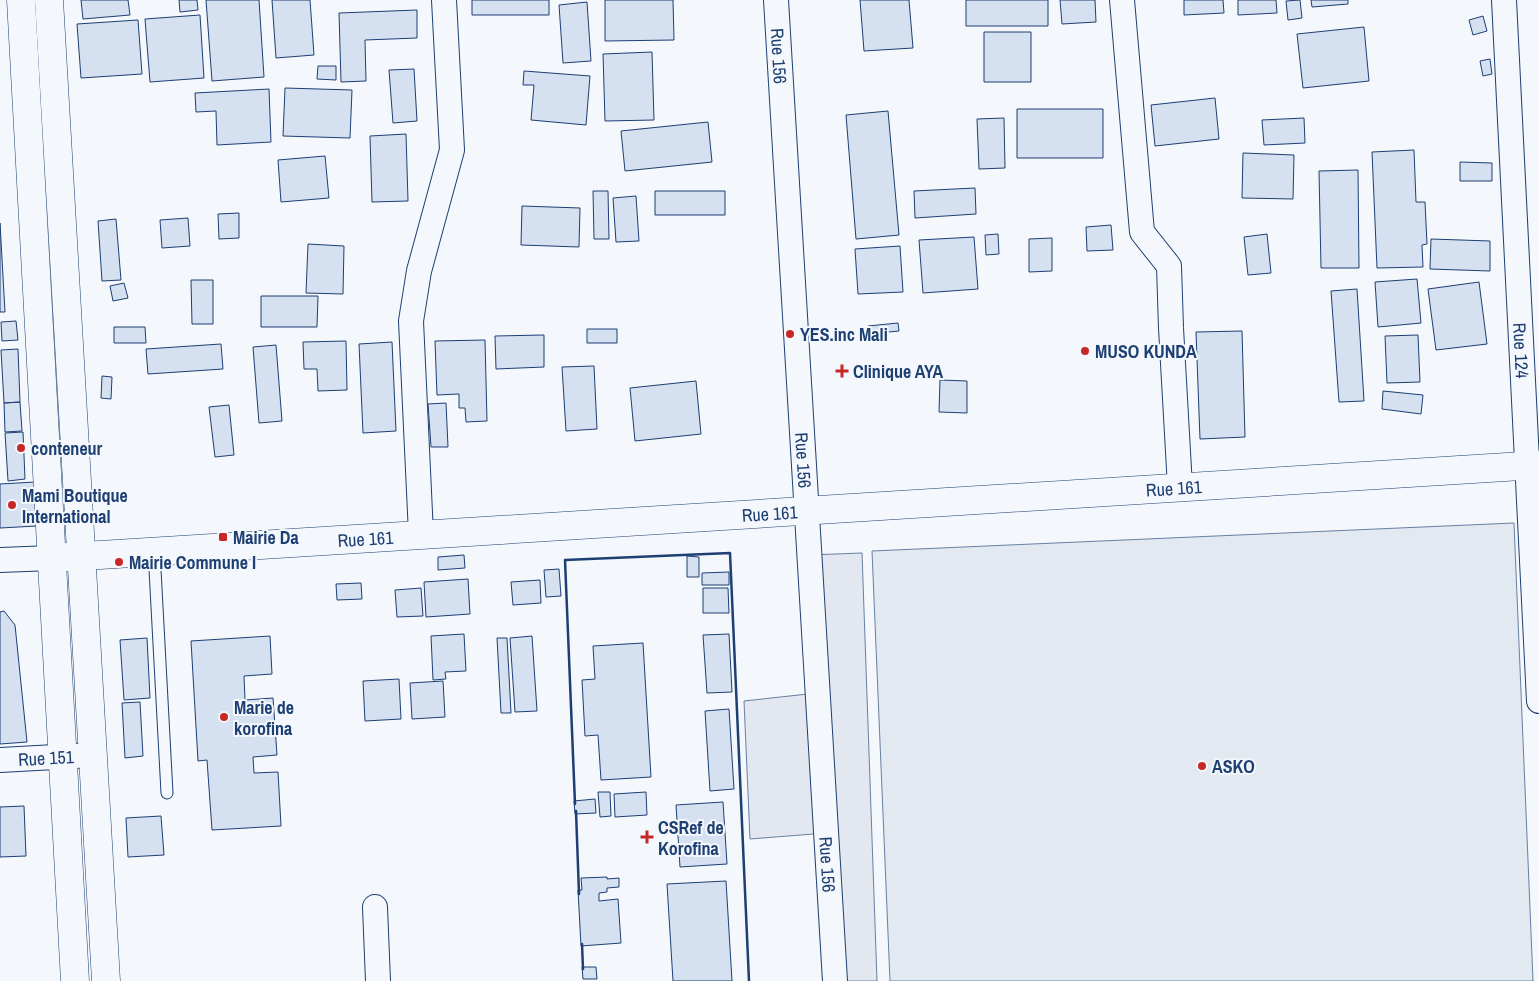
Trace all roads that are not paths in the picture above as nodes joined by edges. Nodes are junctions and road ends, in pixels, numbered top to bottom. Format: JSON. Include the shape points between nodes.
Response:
{"nodes":[{"id":1,"x":21,"y":0,"type":"edge"},
{"id":2,"x":49,"y":0,"type":"edge"},
{"id":3,"x":444,"y":0,"type":"edge"},
{"id":4,"x":776,"y":0,"type":"edge"},
{"id":5,"x":1122,"y":0,"type":"edge"},
{"id":6,"x":1504,"y":0,"type":"edge"},
{"id":7,"x":1533,"y":466,"type":"edge"},
{"id":8,"x":1180,"y":487,"type":"junction"},
{"id":9,"x":806,"y":511,"type":"junction"},
{"id":10,"x":421,"y":534,"type":"junction"},
{"id":11,"x":154,"y":551,"type":"junction"},
{"id":12,"x":80,"y":556,"type":"junction"},
{"id":13,"x":52,"y":558,"type":"junction"},
{"id":14,"x":0,"y":560,"type":"edge"},
{"id":15,"x":1539,"y":701,"type":"edge"},
{"id":16,"x":92,"y":755,"type":"junction"},
{"id":17,"x":63,"y":757,"type":"junction"},
{"id":18,"x":0,"y":760,"type":"edge"},
{"id":19,"x":167,"y":793,"type":"dead end"},
{"id":20,"x":376,"y":907,"type":"dead end"},
{"id":21,"x":75,"y":981,"type":"edge"},
{"id":22,"x":106,"y":981,"type":"edge"},
{"id":23,"x":378,"y":981,"type":"edge"},
{"id":24,"x":834,"y":981,"type":"edge"}],
"edges":[{"from":1,"to":13,"type":"main road"},
{"from":2,"to":12,"type":"main road"},
{"from":3,"to":10,"type":"street","via":[[452,150],[420,272],[411,321]]},
{"from":4,"to":9,"type":"street","name":"Rue 156"},
{"from":5,"to":8,"type":"street","via":[[1142,232],[1169,266]]},
{"from":6,"to":7,"type":"street","name":"Rue 124"},
{"from":7,"to":8,"type":"main road","name":"Rue 161"},
{"from":7,"to":15,"type":"street","name":"Rue 124"},
{"from":8,"to":9,"type":"main road","name":"Rue 161"},
{"from":9,"to":10,"type":"main road","name":"Rue 161"},
{"from":9,"to":24,"type":"street","name":"Rue 156"},
{"from":10,"to":11,"type":"main road","name":"Rue 161"},
{"from":11,"to":12,"type":"main road","name":"Rue 161"},
{"from":11,"to":19,"type":"lane"},
{"from":12,"to":13,"type":"main road","name":"Rue 161"},
{"from":12,"to":16,"type":"main road"},
{"from":13,"to":14,"type":"street","name":"Rue 161"},
{"from":13,"to":17,"type":"main road"},
{"from":16,"to":17,"type":"street","name":"Rue 151"},
{"from":16,"to":22,"type":"main road"},
{"from":17,"to":18,"type":"street","name":"Rue 151"},
{"from":17,"to":21,"type":"main road"},
{"from":20,"to":23,"type":"street"}]}
